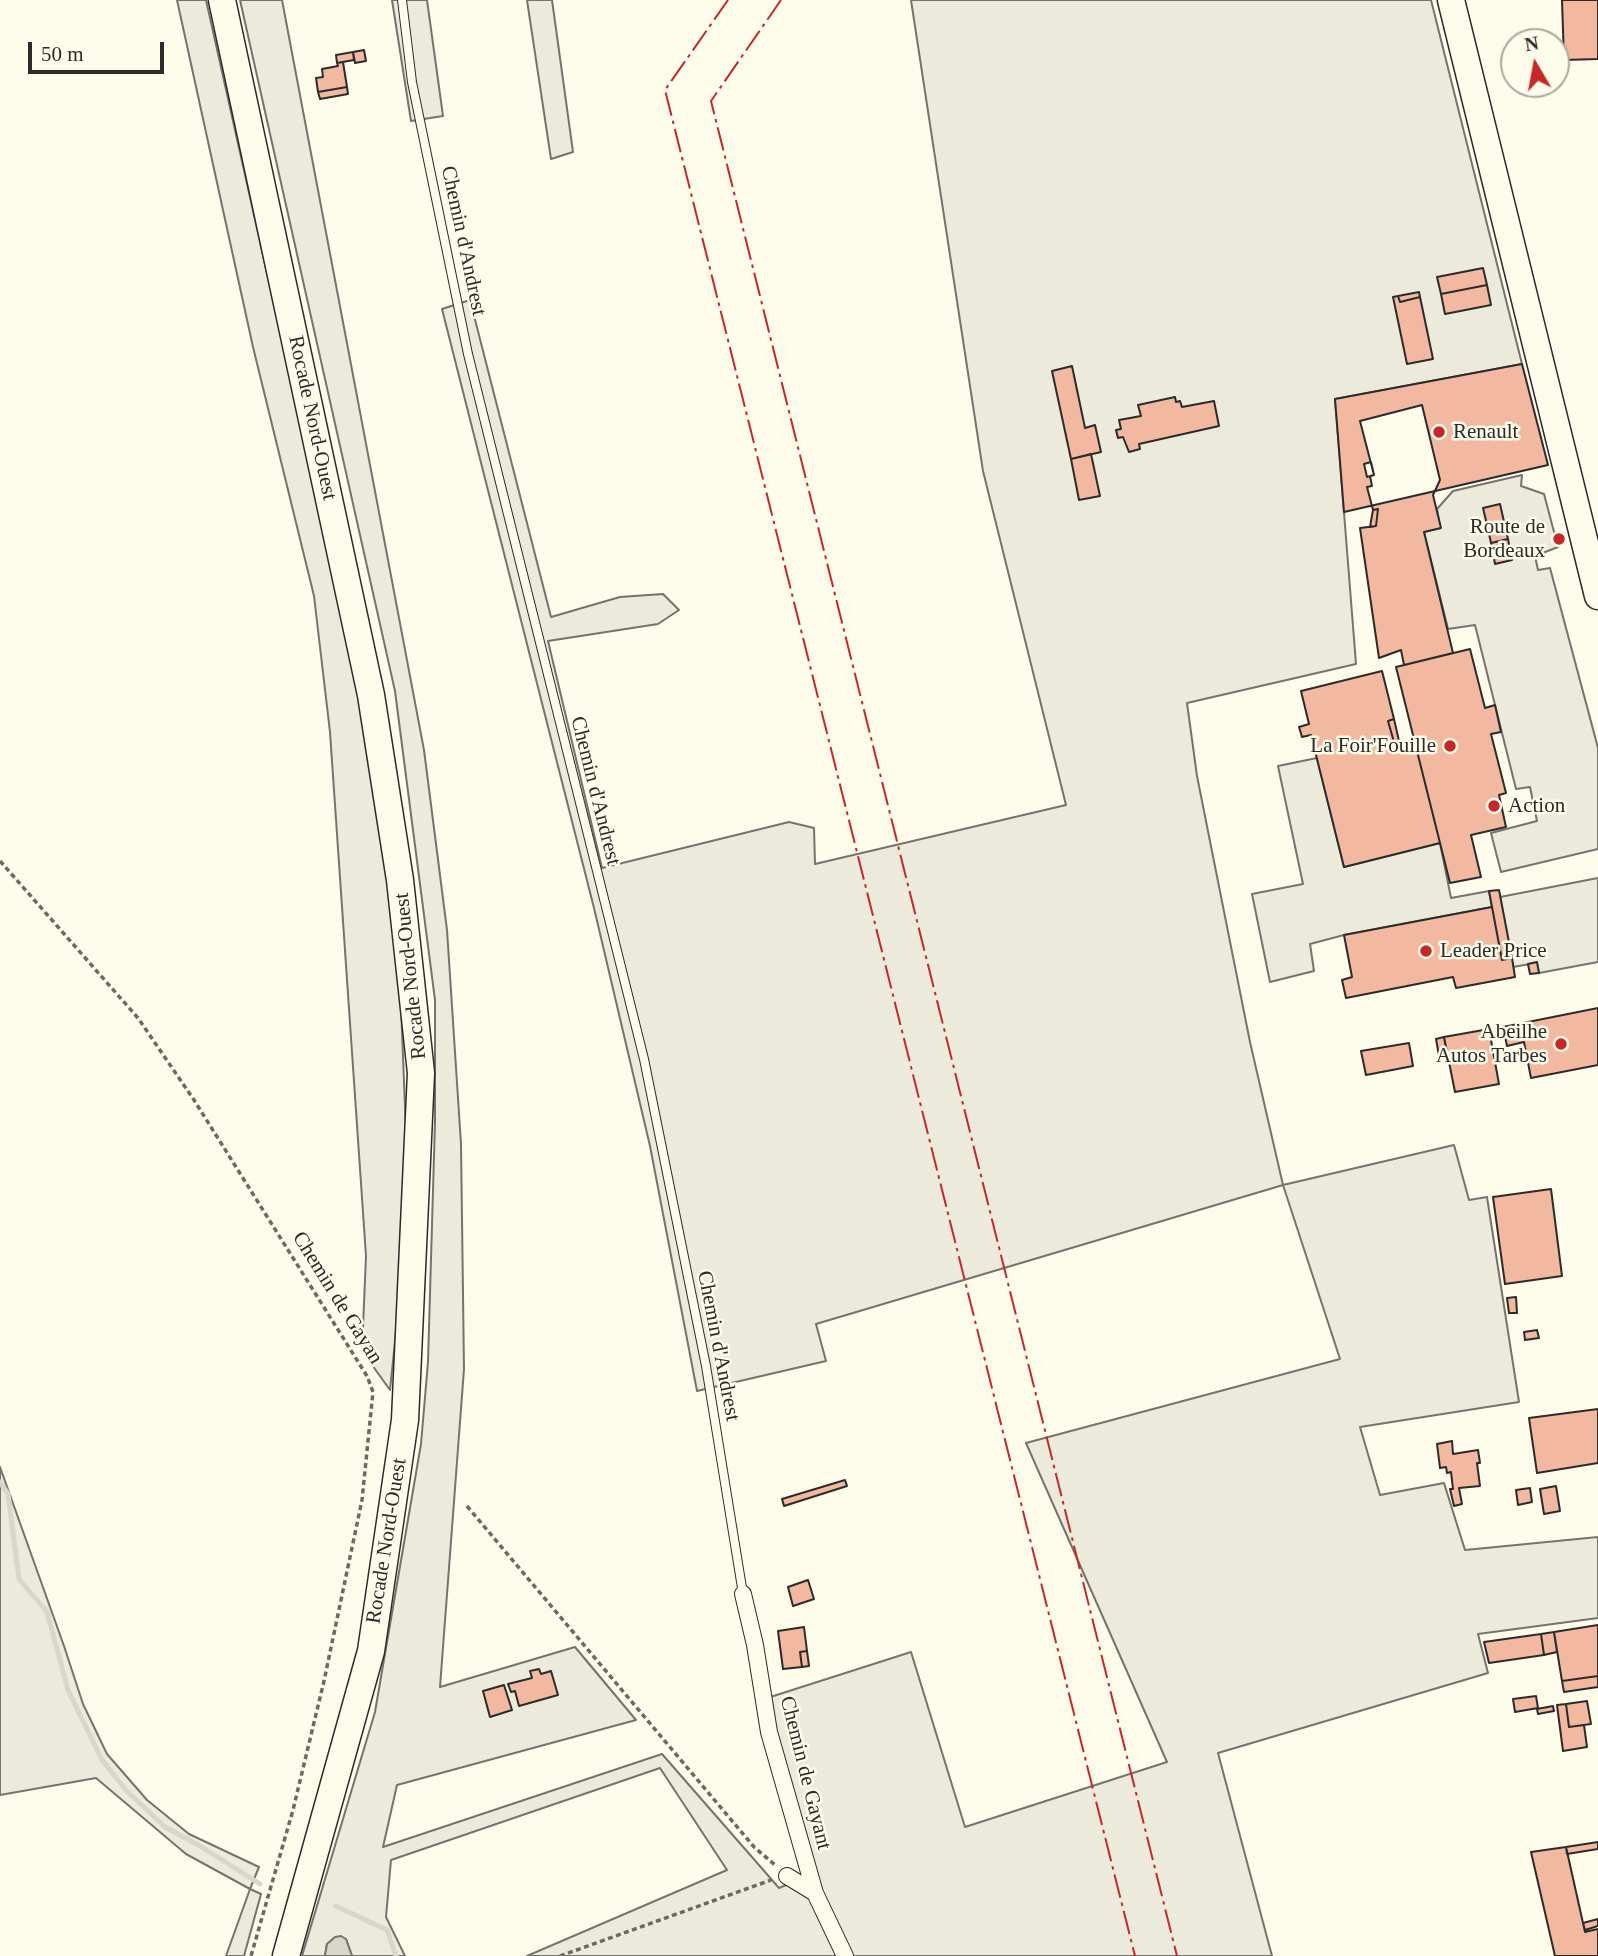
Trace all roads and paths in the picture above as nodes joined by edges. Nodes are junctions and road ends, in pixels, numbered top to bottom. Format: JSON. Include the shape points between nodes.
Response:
{"nodes":[{"id":1,"x":222,"y":0,"type":"edge"},
{"id":2,"x":402,"y":0,"type":"edge"},
{"id":3,"x":1451,"y":0,"type":"edge"},
{"id":4,"x":1598,"y":596,"type":"edge"},
{"id":5,"x":0,"y":861,"type":"edge"},
{"id":6,"x":467,"y":1506,"type":"dead end"},
{"id":7,"x":743,"y":1594,"type":"joint"},
{"id":8,"x":787,"y":1876,"type":"junction"},
{"id":9,"x":815,"y":1893,"type":"junction"},
{"id":10,"x":251,"y":1956,"type":"edge"},
{"id":11,"x":286,"y":1956,"type":"edge"},
{"id":12,"x":560,"y":1956,"type":"edge"},
{"id":13,"x":845,"y":1956,"type":"edge"}],
"edges":[{"from":1,"to":11,"type":"main road","name":"Rocade Nord-Ouest","via":[[371,695],[400,880],[421,1073],[405,1420],[373,1637]]},
{"from":2,"to":7,"type":"lane","name":"Chemin d'Andrest","via":[[412,82],[468,354],[644,1059],[706,1366]]},
{"from":3,"to":4,"type":"main road"},
{"from":5,"to":10,"type":"path","name":"Chemin de Gayan","via":[[138,1018],[252,1192],[373,1392],[362,1500],[324,1681]]},
{"from":6,"to":8,"type":"path","via":[[754,1847]]},
{"from":7,"to":9,"type":"street","name":"Chemin de Gayant","via":[[769,1732]]},
{"from":8,"to":9,"type":"street"},
{"from":8,"to":12,"type":"path"},
{"from":9,"to":13,"type":"street","name":"Chemin de Gayant"}]}
